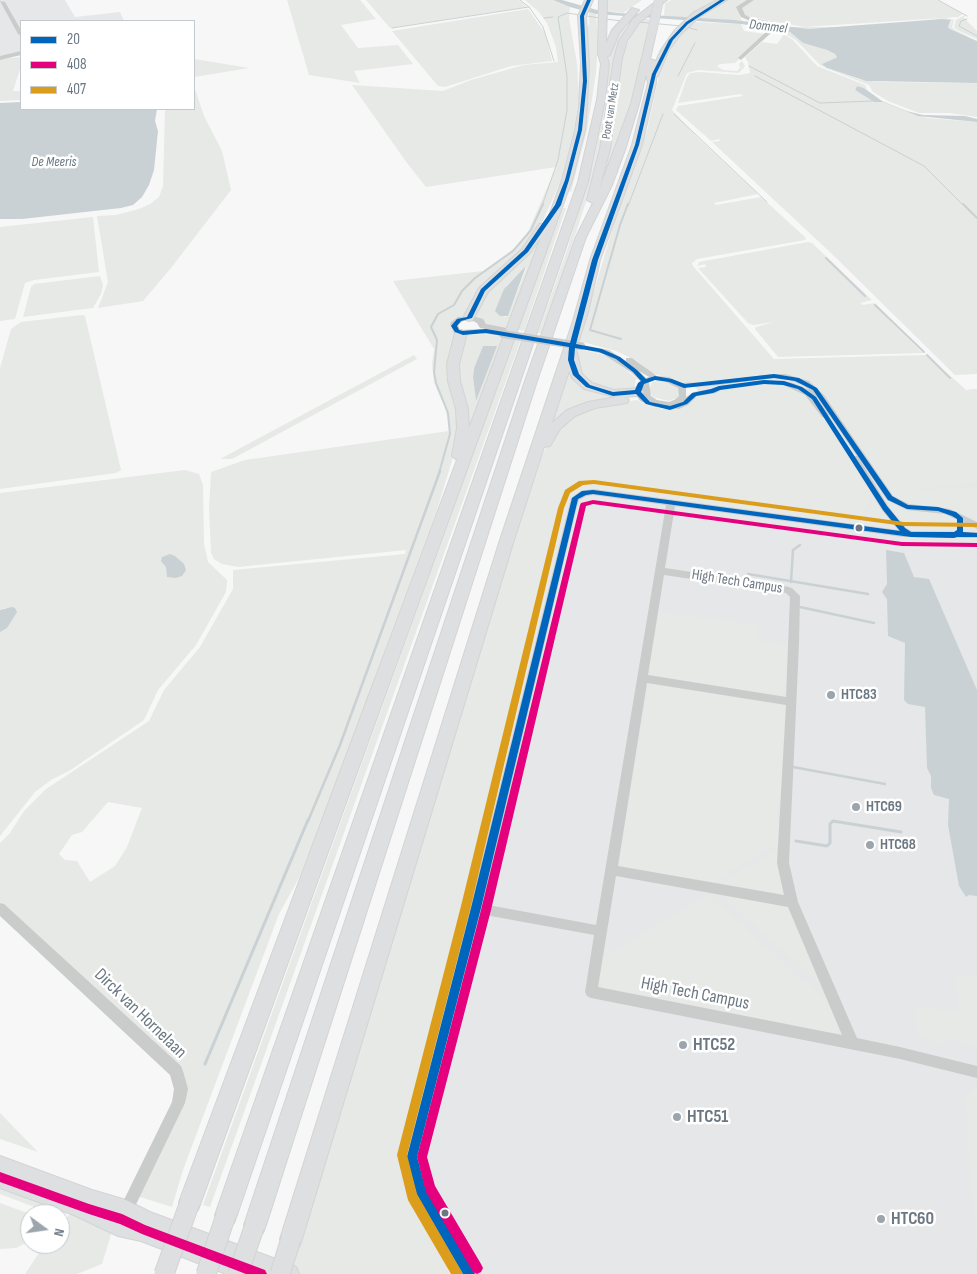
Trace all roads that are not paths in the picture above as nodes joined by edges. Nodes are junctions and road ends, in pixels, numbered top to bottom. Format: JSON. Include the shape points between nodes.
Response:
{"nodes":[{"id":1,"x":10,"y":0,"type":"edge"},
{"id":2,"x":589,"y":0,"type":"edge"},
{"id":3,"x":603,"y":0,"type":"edge"},
{"id":4,"x":723,"y":0,"type":"edge"},
{"id":5,"x":751,"y":0,"type":"edge"},
{"id":6,"x":1,"y":2,"type":"edge"},
{"id":7,"x":654,"y":2,"type":"edge"},
{"id":8,"x":573,"y":29,"type":"dead end"},
{"id":9,"x":20,"y":32,"type":"edge"},
{"id":10,"x":652,"y":32,"type":"junction"},
{"id":11,"x":20,"y":53,"type":"edge"},
{"id":12,"x":0,"y":58,"type":"edge"},
{"id":13,"x":741,"y":58,"type":"dead end"},
{"id":14,"x":605,"y":64,"type":"junction"},
{"id":15,"x":652,"y":82,"type":"junction"},
{"id":16,"x":585,"y":92,"type":"junction"},
{"id":17,"x":558,"y":205,"type":"junction"},
{"id":18,"x":581,"y":237,"type":"junction"},
{"id":19,"x":582,"y":312,"type":"junction"},
{"id":20,"x":469,"y":318,"type":"junction"},
{"id":21,"x":481,"y":329,"type":"junction"},
{"id":22,"x":461,"y":333,"type":"junction"},
{"id":23,"x":582,"y":345,"type":"junction"},
{"id":24,"x":655,"y":378,"type":"junction"},
{"id":25,"x":685,"y":392,"type":"junction"},
{"id":26,"x":644,"y":393,"type":"junction"},
{"id":27,"x":528,"y":480,"type":"junction"},
{"id":28,"x":672,"y":503,"type":"junction"},
{"id":29,"x":448,"y":505,"type":"junction"},
{"id":30,"x":885,"y":508,"type":"junction"},
{"id":31,"x":960,"y":518,"type":"junction"},
{"id":32,"x":977,"y":526,"type":"edge"},
{"id":33,"x":874,"y":530,"type":"junction"},
{"id":34,"x":911,"y":535,"type":"junction"},
{"id":35,"x":977,"y":535,"type":"edge"},
{"id":36,"x":954,"y":536,"type":"junction"},
{"id":37,"x":660,"y":571,"type":"junction"},
{"id":38,"x":643,"y":678,"type":"junction"},
{"id":39,"x":791,"y":702,"type":"junction"},
{"id":40,"x":612,"y":870,"type":"junction"},
{"id":41,"x":792,"y":902,"type":"junction"},
{"id":42,"x":0,"y":908,"type":"edge"},
{"id":43,"x":476,"y":908,"type":"junction"},
{"id":44,"x":601,"y":932,"type":"junction"},
{"id":45,"x":852,"y":1043,"type":"junction"},
{"id":46,"x":977,"y":1072,"type":"edge"},
{"id":47,"x":0,"y":1166,"type":"edge"},
{"id":48,"x":0,"y":1178,"type":"edge"},
{"id":49,"x":122,"y":1218,"type":"junction"},
{"id":50,"x":457,"y":1256,"type":"junction"},
{"id":51,"x":164,"y":1274,"type":"edge"},
{"id":52,"x":206,"y":1274,"type":"edge"},
{"id":53,"x":238,"y":1274,"type":"edge"},
{"id":54,"x":252,"y":1274,"type":"edge"},
{"id":55,"x":280,"y":1274,"type":"edge"},
{"id":56,"x":290,"y":1274,"type":"edge"},
{"id":57,"x":458,"y":1274,"type":"edge"},
{"id":58,"x":469,"y":1274,"type":"edge"}],
"edges":[{"from":1,"to":6,"type":"street"},
{"from":2,"to":16,"type":"highway","name":"Poot van Metz","via":[[582,16]]},
{"from":3,"to":14,"type":"highway","via":[[602,54]]},
{"from":4,"to":15,"type":"highway","via":[[696,16],[677,33],[665,50]]},
{"from":5,"to":13,"type":"street","via":[[739,7],[743,16],[783,27],[769,32]]},
{"from":6,"to":9,"type":"street"},
{"from":7,"to":10,"type":"highway","bridge":true},
{"from":7,"to":14,"type":"highway","name":"Poot van Metz","via":[[619,26],[609,43]]},
{"from":7,"to":18,"type":"highway","name":"Poot van Metz","via":[[631,27],[620,51],[605,149]]},
{"from":8,"to":16,"type":"highway"},
{"from":10,"to":15,"type":"highway"},
{"from":10,"to":18,"type":"highway","via":[[620,150]]},
{"from":11,"to":12,"type":"street"},
{"from":14,"to":52,"type":"highway","bridge":true,"via":[[598,120],[580,191]]},
{"from":15,"to":19,"type":"highway","via":[[637,144],[595,260]]},
{"from":16,"to":17,"type":"highway","via":[[580,130]]},
{"from":17,"to":20,"type":"highway","via":[[526,250],[483,290]]},
{"from":17,"to":29,"type":"highway"},
{"from":18,"to":53,"type":"highway","bridge":true,"via":[[420,715]]},
{"from":19,"to":26,"type":"highway","via":[[571,352],[576,375],[584,384],[601,391]]},
{"from":19,"to":27,"type":"highway"},
{"from":20,"to":21,"type":"street","via":[[477,320]]},
{"from":20,"to":22,"type":"street","via":[[454,324]]},
{"from":21,"to":22,"type":"street","via":[[472,334]]},
{"from":21,"to":23,"type":"street","bridge":true},
{"from":22,"to":29,"type":"highway","via":[[453,364],[463,428]]},
{"from":23,"to":24,"type":"street","via":[[624,356]]},
{"from":23,"to":26,"type":"street","via":[[618,358]]},
{"from":24,"to":25,"type":"street","via":[[670,380]]},
{"from":24,"to":26,"type":"street"},
{"from":25,"to":26,"type":"street","via":[[684,403],[670,408],[654,405]]},
{"from":25,"to":30,"type":"street","via":[[694,394],[764,382],[793,385],[808,392]]},
{"from":25,"to":31,"type":"street","via":[[710,384],[774,376],[806,383],[822,396],[890,498],[906,507],[946,511]]},
{"from":26,"to":27,"type":"highway","via":[[578,410],[565,418],[548,437]]},
{"from":27,"to":55,"type":"highway","bridge":true},
{"from":28,"to":33,"type":"street"},
{"from":28,"to":37,"type":"street","name":"High Tech Campus"},
{"from":28,"to":43,"type":"street","via":[[593,492],[575,498]]},
{"from":29,"to":51,"type":"highway","bridge":true},
{"from":30,"to":33,"type":"street","via":[[888,523]]},
{"from":30,"to":34,"type":"street"},
{"from":31,"to":32,"type":"street"},
{"from":31,"to":36,"type":"street","via":[[961,527]]},
{"from":33,"to":34,"type":"street"},
{"from":34,"to":36,"type":"street"},
{"from":35,"to":36,"type":"street"},
{"from":37,"to":38,"type":"street","name":"High Tech Campus"},
{"from":37,"to":39,"type":"street","name":"High Tech Campus","via":[[785,589],[792,593],[796,599]]},
{"from":38,"to":39,"type":"street"},
{"from":38,"to":40,"type":"street","name":"High Tech Campus"},
{"from":39,"to":41,"type":"street","name":"High Tech Campus","via":[[782,863]]},
{"from":40,"to":41,"type":"street"},
{"from":40,"to":44,"type":"street","name":"High Tech Campus"},
{"from":41,"to":45,"type":"street","name":"High Tech Campus"},
{"from":42,"to":49,"type":"street","name":"Dirck van Hornelaan","via":[[176,1071],[181,1089],[178,1103]]},
{"from":43,"to":44,"type":"street"},
{"from":43,"to":50,"type":"street","via":[[412,1157],[421,1192]]},
{"from":44,"to":45,"type":"street","name":"High Tech Campus","via":[[590,992]]},
{"from":45,"to":46,"type":"street","name":"High Tech Campus"},
{"from":47,"to":49,"type":"main road","via":[[92,1200]]},
{"from":48,"to":49,"type":"main road","via":[[78,1207]]},
{"from":49,"to":54,"type":"main road","via":[[141,1231]]},
{"from":49,"to":56,"type":"main road","via":[[151,1222]]},
{"from":50,"to":57,"type":"street"},
{"from":50,"to":58,"type":"street"}]}
